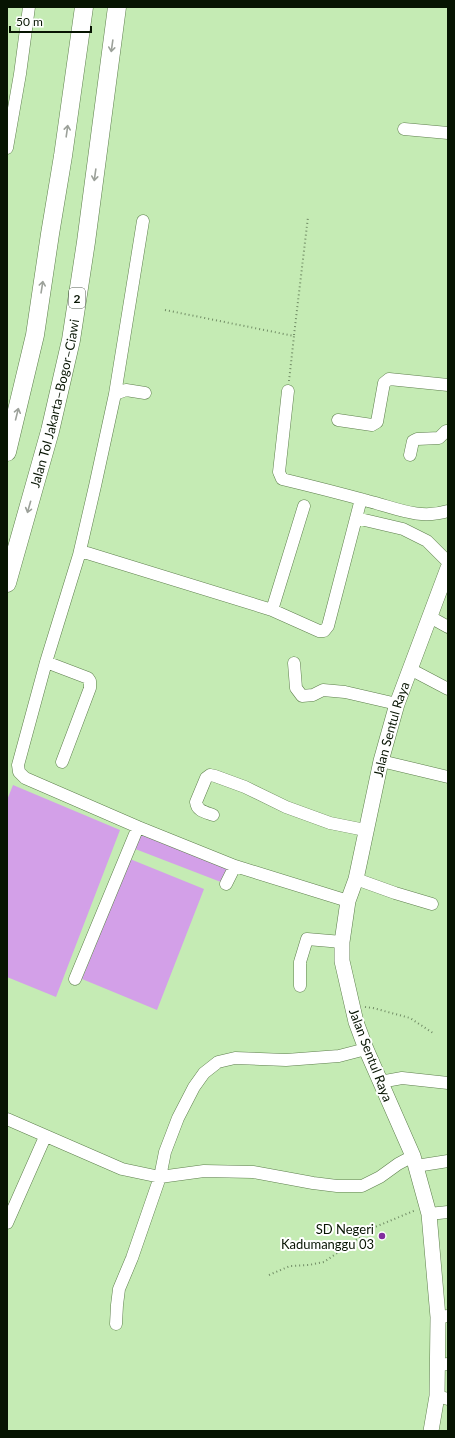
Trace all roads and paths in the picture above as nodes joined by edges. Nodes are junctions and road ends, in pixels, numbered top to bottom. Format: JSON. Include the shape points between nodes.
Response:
{"nodes":[{"id":1,"x":29,"y":7,"type":"edge"},
{"id":2,"x":84,"y":7,"type":"edge"},
{"id":3,"x":117,"y":7,"type":"edge"},
{"id":4,"x":404,"y":129,"type":"dead end"},
{"id":5,"x":448,"y":133,"type":"edge"},
{"id":6,"x":7,"y":148,"type":"edge"},
{"id":7,"x":308,"y":217,"type":"dead end"},
{"id":8,"x":143,"y":221,"type":"dead end"},
{"id":9,"x":165,"y":310,"type":"dead end"},
{"id":10,"x":294,"y":336,"type":"junction"},
{"id":11,"x":448,"y":385,"type":"edge"},
{"id":12,"x":288,"y":391,"type":"joint"},
{"id":13,"x":145,"y":393,"type":"dead end"},
{"id":14,"x":115,"y":394,"type":"junction"},
{"id":15,"x":338,"y":420,"type":"dead end"},
{"id":16,"x":448,"y":431,"type":"edge"},
{"id":17,"x":7,"y":452,"type":"edge"},
{"id":18,"x":410,"y":455,"type":"dead end"},
{"id":19,"x":361,"y":499,"type":"junction"},
{"id":20,"x":304,"y":506,"type":"dead end"},
{"id":21,"x":448,"y":511,"type":"edge"},
{"id":22,"x":409,"y":513,"type":"junction"},
{"id":23,"x":356,"y":518,"type":"junction"},
{"id":24,"x":403,"y":529,"type":"junction"},
{"id":25,"x":79,"y":555,"type":"junction"},
{"id":26,"x":448,"y":562,"type":"edge"},
{"id":27,"x":448,"y":568,"type":"edge"},
{"id":28,"x":7,"y":583,"type":"edge"},
{"id":29,"x":272,"y":610,"type":"junction"},
{"id":30,"x":430,"y":617,"type":"junction"},
{"id":31,"x":448,"y":627,"type":"edge"},
{"id":32,"x":46,"y":662,"type":"junction"},
{"id":33,"x":294,"y":663,"type":"dead end"},
{"id":34,"x":410,"y":669,"type":"junction"},
{"id":35,"x":448,"y":688,"type":"edge"},
{"id":36,"x":397,"y":704,"type":"junction"},
{"id":37,"x":381,"y":761,"type":"junction"},
{"id":38,"x":62,"y":762,"type":"dead end"},
{"id":39,"x":448,"y":777,"type":"edge"},
{"id":40,"x":212,"y":815,"type":"dead end"},
{"id":41,"x":138,"y":827,"type":"junction"},
{"id":42,"x":365,"y":830,"type":"junction"},
{"id":43,"x":235,"y":866,"type":"junction"},
{"id":44,"x":356,"y":879,"type":"junction"},
{"id":45,"x":226,"y":884,"type":"dead end"},
{"id":46,"x":348,"y":901,"type":"junction"},
{"id":47,"x":432,"y":904,"type":"dead end"},
{"id":48,"x":342,"y":942,"type":"junction"},
{"id":49,"x":75,"y":979,"type":"dead end"},
{"id":50,"x":300,"y":986,"type":"dead end"},
{"id":51,"x":352,"y":1007,"type":"junction"},
{"id":52,"x":433,"y":1033,"type":"dead end"},
{"id":53,"x":366,"y":1049,"type":"junction"},
{"id":54,"x":380,"y":1082,"type":"junction"},
{"id":55,"x":448,"y":1083,"type":"edge"},
{"id":56,"x":7,"y":1119,"type":"edge"},
{"id":57,"x":45,"y":1137,"type":"junction"},
{"id":58,"x":415,"y":1161,"type":"junction"},
{"id":59,"x":448,"y":1161,"type":"edge"},
{"id":60,"x":160,"y":1176,"type":"junction"},
{"id":61,"x":428,"y":1210,"type":"junction"},
{"id":62,"x":448,"y":1212,"type":"edge"},
{"id":63,"x":7,"y":1223,"type":"edge"},
{"id":64,"x":269,"y":1275,"type":"dead end"},
{"id":65,"x":443,"y":1317,"type":"edge"},
{"id":66,"x":116,"y":1324,"type":"dead end"},
{"id":67,"x":443,"y":1364,"type":"edge"},
{"id":68,"x":443,"y":1398,"type":"edge"},
{"id":69,"x":432,"y":1431,"type":"edge"}],
"edges":[{"from":1,"to":6,"type":"street"},
{"from":17,"to":2,"type":"highway","one_way":true,"via":[[35,335]]},
{"from":3,"to":28,"type":"highway","name":"Jalan Tol Jakarta–Bogor–Ciawi","number":"2","one_way":true,"via":[[71,340],[50,431]]},
{"from":4,"to":5,"type":"street"},
{"from":7,"to":10,"type":"path"},
{"from":8,"to":14,"type":"street"},
{"from":9,"to":10,"type":"path"},
{"from":10,"to":12,"type":"path"},
{"from":11,"to":15,"type":"street","via":[[389,379],[384,382],[375,424]]},
{"from":12,"to":19,"type":"street","via":[[279,472],[282,478]]},
{"from":13,"to":14,"type":"street","via":[[126,390]]},
{"from":14,"to":25,"type":"street"},
{"from":16,"to":18,"type":"street","via":[[446,430],[439,438],[413,441]]},
{"from":19,"to":22,"type":"street"},
{"from":19,"to":23,"type":"street"},
{"from":20,"to":29,"type":"street"},
{"from":21,"to":22,"type":"street","via":[[435,515]]},
{"from":22,"to":24,"type":"street"},
{"from":23,"to":24,"type":"street"},
{"from":23,"to":29,"type":"street","via":[[328,626],[324,631]]},
{"from":24,"to":26,"type":"street","via":[[427,541]]},
{"from":25,"to":29,"type":"street","via":[[87,553]]},
{"from":25,"to":32,"type":"street"},
{"from":27,"to":30,"type":"main road","name":"Jalan Sentul Raya"},
{"from":30,"to":31,"type":"street"},
{"from":30,"to":34,"type":"main road","name":"Jalan Sentul Raya"},
{"from":32,"to":38,"type":"street","via":[[90,681],[90,688]]},
{"from":32,"to":41,"type":"street","via":[[18,765],[19,772],[25,778]]},
{"from":33,"to":36,"type":"street","via":[[296,688],[302,696],[313,695],[323,690],[345,692]]},
{"from":34,"to":35,"type":"street"},
{"from":34,"to":36,"type":"main road","name":"Jalan Sentul Raya"},
{"from":36,"to":37,"type":"main road","name":"Jalan Sentul Raya"},
{"from":37,"to":39,"type":"street"},
{"from":37,"to":42,"type":"main road","name":"Jalan Sentul Raya"},
{"from":40,"to":42,"type":"street","via":[[200,810],[196,802],[206,778],[215,776],[330,823]]},
{"from":41,"to":43,"type":"street"},
{"from":41,"to":49,"type":"street"},
{"from":42,"to":44,"type":"main road","name":"Jalan Sentul Raya"},
{"from":43,"to":45,"type":"street"},
{"from":43,"to":46,"type":"street"},
{"from":44,"to":46,"type":"main road","name":"Jalan Sentul Raya"},
{"from":44,"to":47,"type":"street"},
{"from":46,"to":48,"type":"main road","name":"Jalan Sentul Raya"},
{"from":48,"to":50,"type":"street","via":[[307,939],[300,962]]},
{"from":48,"to":51,"type":"main road","name":"Jalan Sentul Raya","via":[[342,961]]},
{"from":51,"to":52,"type":"path","via":[[373,1008],[410,1018]]},
{"from":51,"to":53,"type":"main road","name":"Jalan Sentul Raya"},
{"from":53,"to":54,"type":"main road","name":"Jalan Sentul Raya"},
{"from":53,"to":60,"type":"street","via":[[339,1056],[286,1060],[235,1058],[218,1062],[204,1073],[178,1118],[165,1152]]},
{"from":54,"to":55,"type":"street","via":[[402,1078]]},
{"from":54,"to":58,"type":"main road","name":"Jalan Sentul Raya"},
{"from":56,"to":57,"type":"street"},
{"from":57,"to":60,"type":"street","via":[[122,1169]]},
{"from":57,"to":63,"type":"street"},
{"from":58,"to":59,"type":"street"},
{"from":58,"to":60,"type":"street","via":[[398,1164],[362,1186],[313,1183],[253,1172],[204,1171]]},
{"from":58,"to":61,"type":"main road","name":"Jalan Sentul Raya"},
{"from":60,"to":66,"type":"street","via":[[119,1289]]},
{"from":61,"to":62,"type":"street"},
{"from":61,"to":64,"type":"path","via":[[375,1227],[324,1262],[290,1266]]},
{"from":61,"to":65,"type":"main road","name":"Jalan Sentul Raya"},
{"from":65,"to":67,"type":"main road","name":"Jalan Sentul Raya"},
{"from":67,"to":68,"type":"main road","name":"Jalan Sentul Raya"},
{"from":68,"to":69,"type":"main road","name":"Jalan Sentul Raya"}]}
